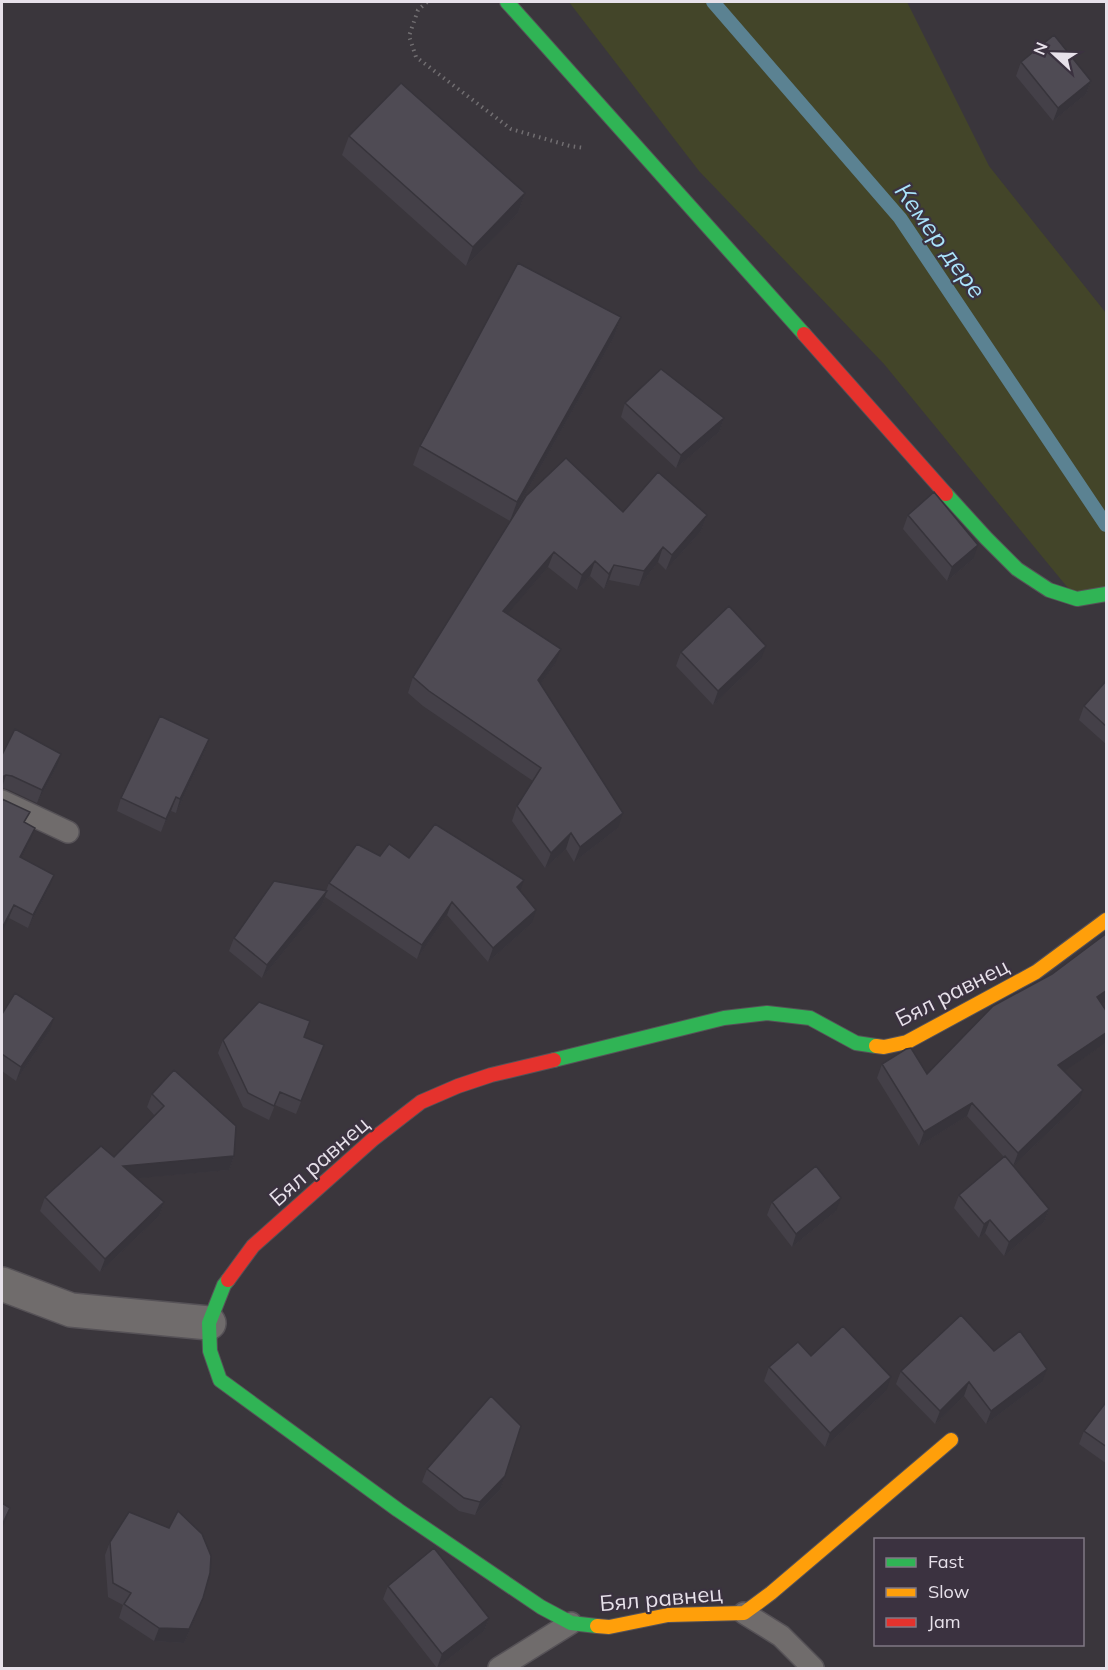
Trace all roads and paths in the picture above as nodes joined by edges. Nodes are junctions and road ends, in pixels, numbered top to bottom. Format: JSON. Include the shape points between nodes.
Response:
{"nodes":[{"id":1,"x":427,"y":2,"type":"edge"},
{"id":2,"x":507,"y":2,"type":"edge"},
{"id":3,"x":643,"y":156,"type":"junction"},
{"id":4,"x":1106,"y":594,"type":"edge"},
{"id":5,"x":2,"y":801,"type":"edge"},
{"id":6,"x":68,"y":832,"type":"dead end"},
{"id":7,"x":1107,"y":920,"type":"edge"},
{"id":8,"x":2,"y":1284,"type":"edge"},
{"id":9,"x":209,"y":1323,"type":"junction"},
{"id":10,"x":951,"y":1440,"type":"dead end"},
{"id":11,"x":744,"y":1612,"type":"junction"},
{"id":12,"x":572,"y":1623,"type":"junction"},
{"id":13,"x":499,"y":1668,"type":"edge"},
{"id":14,"x":813,"y":1668,"type":"edge"}],
"edges":[{"from":1,"to":3,"type":"path","via":[[418,10],[409,36],[416,57],[511,129],[570,146]]},
{"from":2,"to":3,"type":"street"},
{"from":3,"to":4,"type":"street","via":[[1017,569],[1049,590],[1077,599]]},
{"from":5,"to":6,"type":"lane"},
{"from":7,"to":9,"type":"street","name":"Бял равнец","via":[[1036,972],[907,1042],[884,1047],[856,1043],[810,1018],[767,1013],[724,1018],[491,1075],[421,1102],[372,1140],[253,1246],[224,1285]]},
{"from":8,"to":9,"type":"street","via":[[71,1310]]},
{"from":9,"to":12,"type":"street","name":"Бял равнец","via":[[210,1351],[220,1380],[408,1517],[541,1608]]},
{"from":10,"to":11,"type":"street"},
{"from":11,"to":12,"type":"street","name":"Бял равнец","via":[[668,1615],[609,1627]]},
{"from":11,"to":14,"type":"lane","via":[[781,1636]]},
{"from":12,"to":13,"type":"lane"}]}
